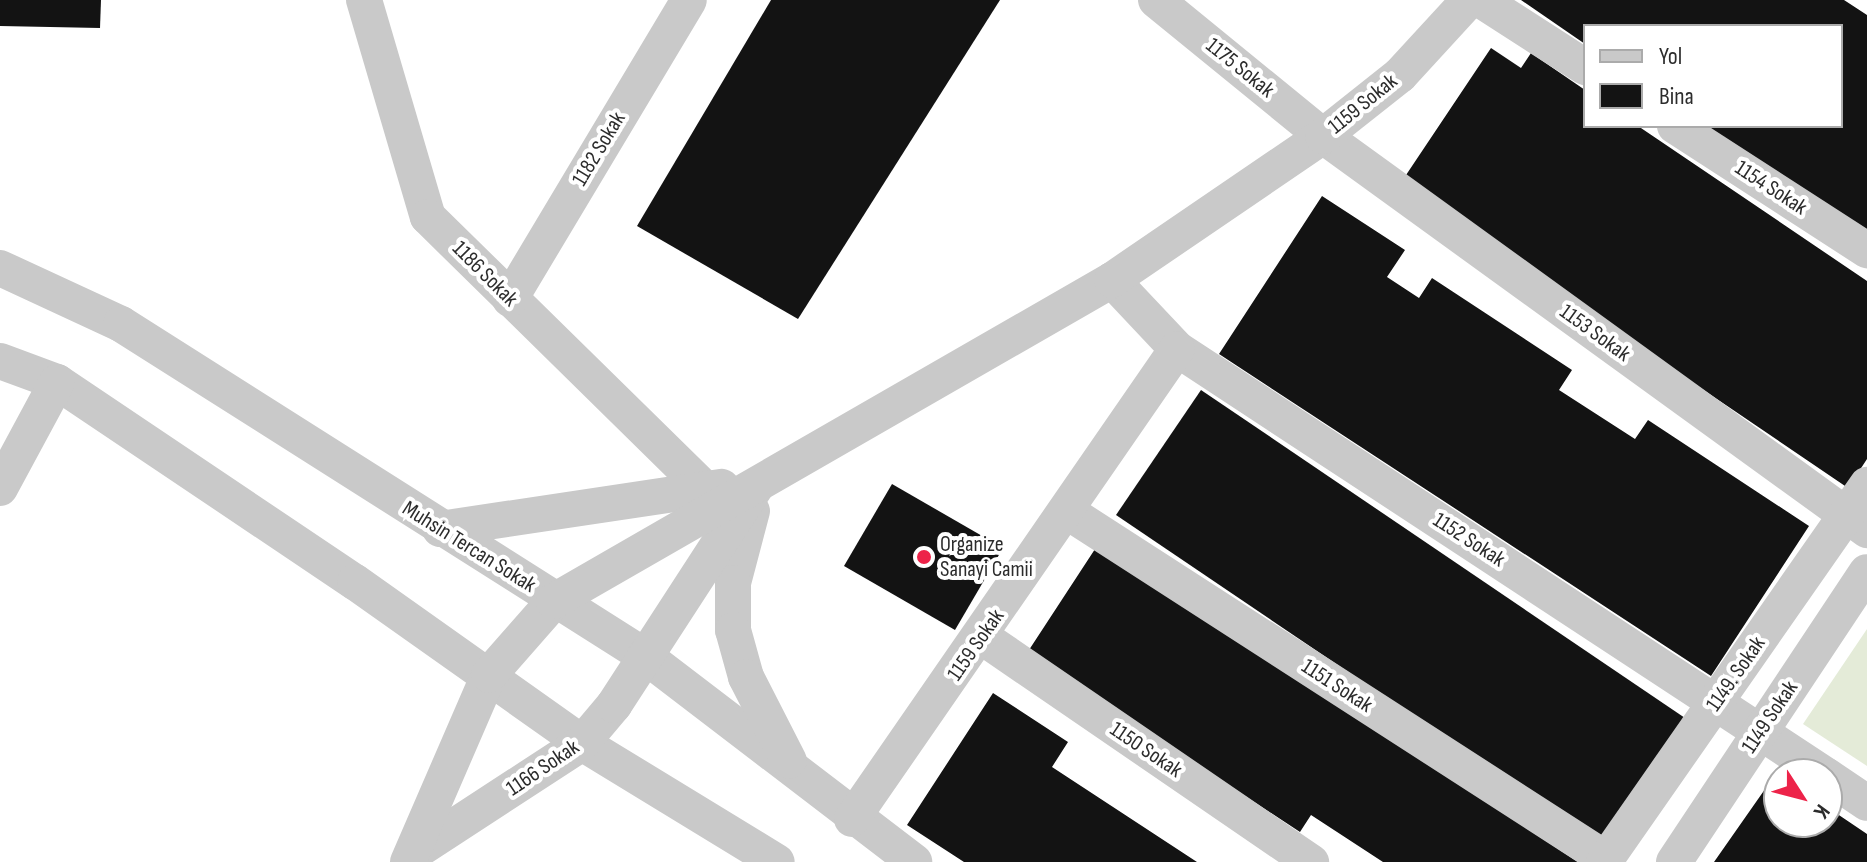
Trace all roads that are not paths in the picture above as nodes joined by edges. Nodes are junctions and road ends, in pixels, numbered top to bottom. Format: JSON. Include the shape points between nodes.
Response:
{"nodes":[{"id":1,"x":689,"y":0,"type":"edge"},
{"id":2,"x":1156,"y":0,"type":"edge"},
{"id":3,"x":1469,"y":0,"type":"edge"},
{"id":4,"x":1481,"y":0,"type":"edge"},
{"id":5,"x":367,"y":3,"type":"edge"},
{"id":6,"x":1583,"y":66,"type":"edge"},
{"id":7,"x":1678,"y":128,"type":"edge"},
{"id":8,"x":1323,"y":136,"type":"junction"},
{"id":9,"x":1867,"y":250,"type":"edge"},
{"id":10,"x":0,"y":268,"type":"edge"},
{"id":11,"x":1112,"y":280,"type":"junction"},
{"id":12,"x":510,"y":299,"type":"junction"},
{"id":13,"x":1177,"y":349,"type":"junction"},
{"id":14,"x":0,"y":361,"type":"edge"},
{"id":15,"x":57,"y":382,"type":"junction"},
{"id":16,"x":759,"y":482,"type":"junction"},
{"id":17,"x":1867,"y":485,"type":"edge"},
{"id":18,"x":0,"y":488,"type":"edge"},
{"id":19,"x":705,"y":489,"type":"junction"},
{"id":20,"x":1068,"y":512,"type":"junction"},
{"id":21,"x":1856,"y":523,"type":"edge"},
{"id":22,"x":440,"y":529,"type":"junction"},
{"id":23,"x":1867,"y":572,"type":"edge"},
{"id":24,"x":554,"y":601,"type":"junction"},
{"id":25,"x":982,"y":637,"type":"junction"},
{"id":26,"x":645,"y":656,"type":"junction"},
{"id":27,"x":489,"y":675,"type":"junction"},
{"id":28,"x":1716,"y":702,"type":"junction"},
{"id":29,"x":1760,"y":732,"type":"junction"},
{"id":30,"x":582,"y":743,"type":"junction"},
{"id":31,"x":1799,"y":758,"type":"edge"},
{"id":32,"x":799,"y":777,"type":"junction"},
{"id":33,"x":1843,"y":787,"type":"edge"},
{"id":34,"x":1867,"y":803,"type":"edge"},
{"id":35,"x":852,"y":819,"type":"junction"},
{"id":36,"x":412,"y":857,"type":"edge"},
{"id":37,"x":1605,"y":861,"type":"edge"},
{"id":38,"x":777,"y":862,"type":"edge"},
{"id":39,"x":914,"y":862,"type":"edge"},
{"id":40,"x":1311,"y":862,"type":"edge"},
{"id":41,"x":1674,"y":862,"type":"edge"}],
"edges":[{"from":1,"to":12,"type":"street","name":"1182 Sokak"},
{"from":2,"to":8,"type":"street","name":"1175 Sokak"},
{"from":3,"to":8,"type":"street","name":"1159 Sokak","via":[[1400,75]]},
{"from":4,"to":6,"type":"street"},
{"from":5,"to":12,"type":"street","name":"1186 Sokak","via":[[428,217]]},
{"from":7,"to":9,"type":"street","name":"1154 Sokak"},
{"from":8,"to":11,"type":"street","name":"1159 Sokak"},
{"from":8,"to":21,"type":"street","name":"1153 Sokak"},
{"from":10,"to":22,"type":"street","name":"Muhsin Tercan Sokak","via":[[121,324]]},
{"from":11,"to":13,"type":"street","name":"1152 Sokak"},
{"from":11,"to":16,"type":"street","name":"1159 Sokak"},
{"from":12,"to":19,"type":"street","name":"1186 Sokak"},
{"from":13,"to":20,"type":"street","name":"1159 Sokak"},
{"from":13,"to":28,"type":"street","name":"1152 Sokak"},
{"from":14,"to":15,"type":"street"},
{"from":15,"to":18,"type":"street"},
{"from":15,"to":27,"type":"street"},
{"from":16,"to":19,"type":"street"},
{"from":16,"to":24,"type":"street","name":"1166 Sokak"},
{"from":16,"to":26,"type":"street","name":"1166 Sokak"},
{"from":16,"to":32,"type":"street","via":[[733,583],[733,630],[746,677]]},
{"from":17,"to":21,"type":"street","name":"1149. Sokak"},
{"from":19,"to":22,"type":"street"},
{"from":20,"to":25,"type":"street","name":"1159 Sokak"},
{"from":20,"to":37,"type":"street","name":"1151 Sokak"},
{"from":21,"to":28,"type":"street","name":"1149. Sokak"},
{"from":22,"to":24,"type":"street","name":"Muhsin Tercan Sokak"},
{"from":23,"to":29,"type":"street","name":"1149 Sokak"},
{"from":24,"to":26,"type":"street","name":"Muhsin Tercan Sokak"},
{"from":24,"to":27,"type":"street","name":"1166 Sokak"},
{"from":25,"to":35,"type":"street","name":"1159 Sokak"},
{"from":25,"to":40,"type":"street","name":"1150 Sokak"},
{"from":26,"to":30,"type":"street","name":"1166 Sokak"},
{"from":26,"to":32,"type":"street","name":"Muhsin Tercan Sokak"},
{"from":27,"to":30,"type":"street"},
{"from":27,"to":36,"type":"street","name":"1166 Sokak"},
{"from":28,"to":29,"type":"street","name":"1152 Sokak"},
{"from":28,"to":37,"type":"street","name":"1149. Sokak"},
{"from":29,"to":31,"type":"street"},
{"from":29,"to":41,"type":"street","name":"1149 Sokak"},
{"from":30,"to":36,"type":"street","name":"1166 Sokak"},
{"from":30,"to":38,"type":"street"},
{"from":32,"to":35,"type":"street","name":"Muhsin Tercan Sokak"},
{"from":33,"to":34,"type":"street"},
{"from":35,"to":39,"type":"street","name":"Muhsin Tercan Sokak"}]}
